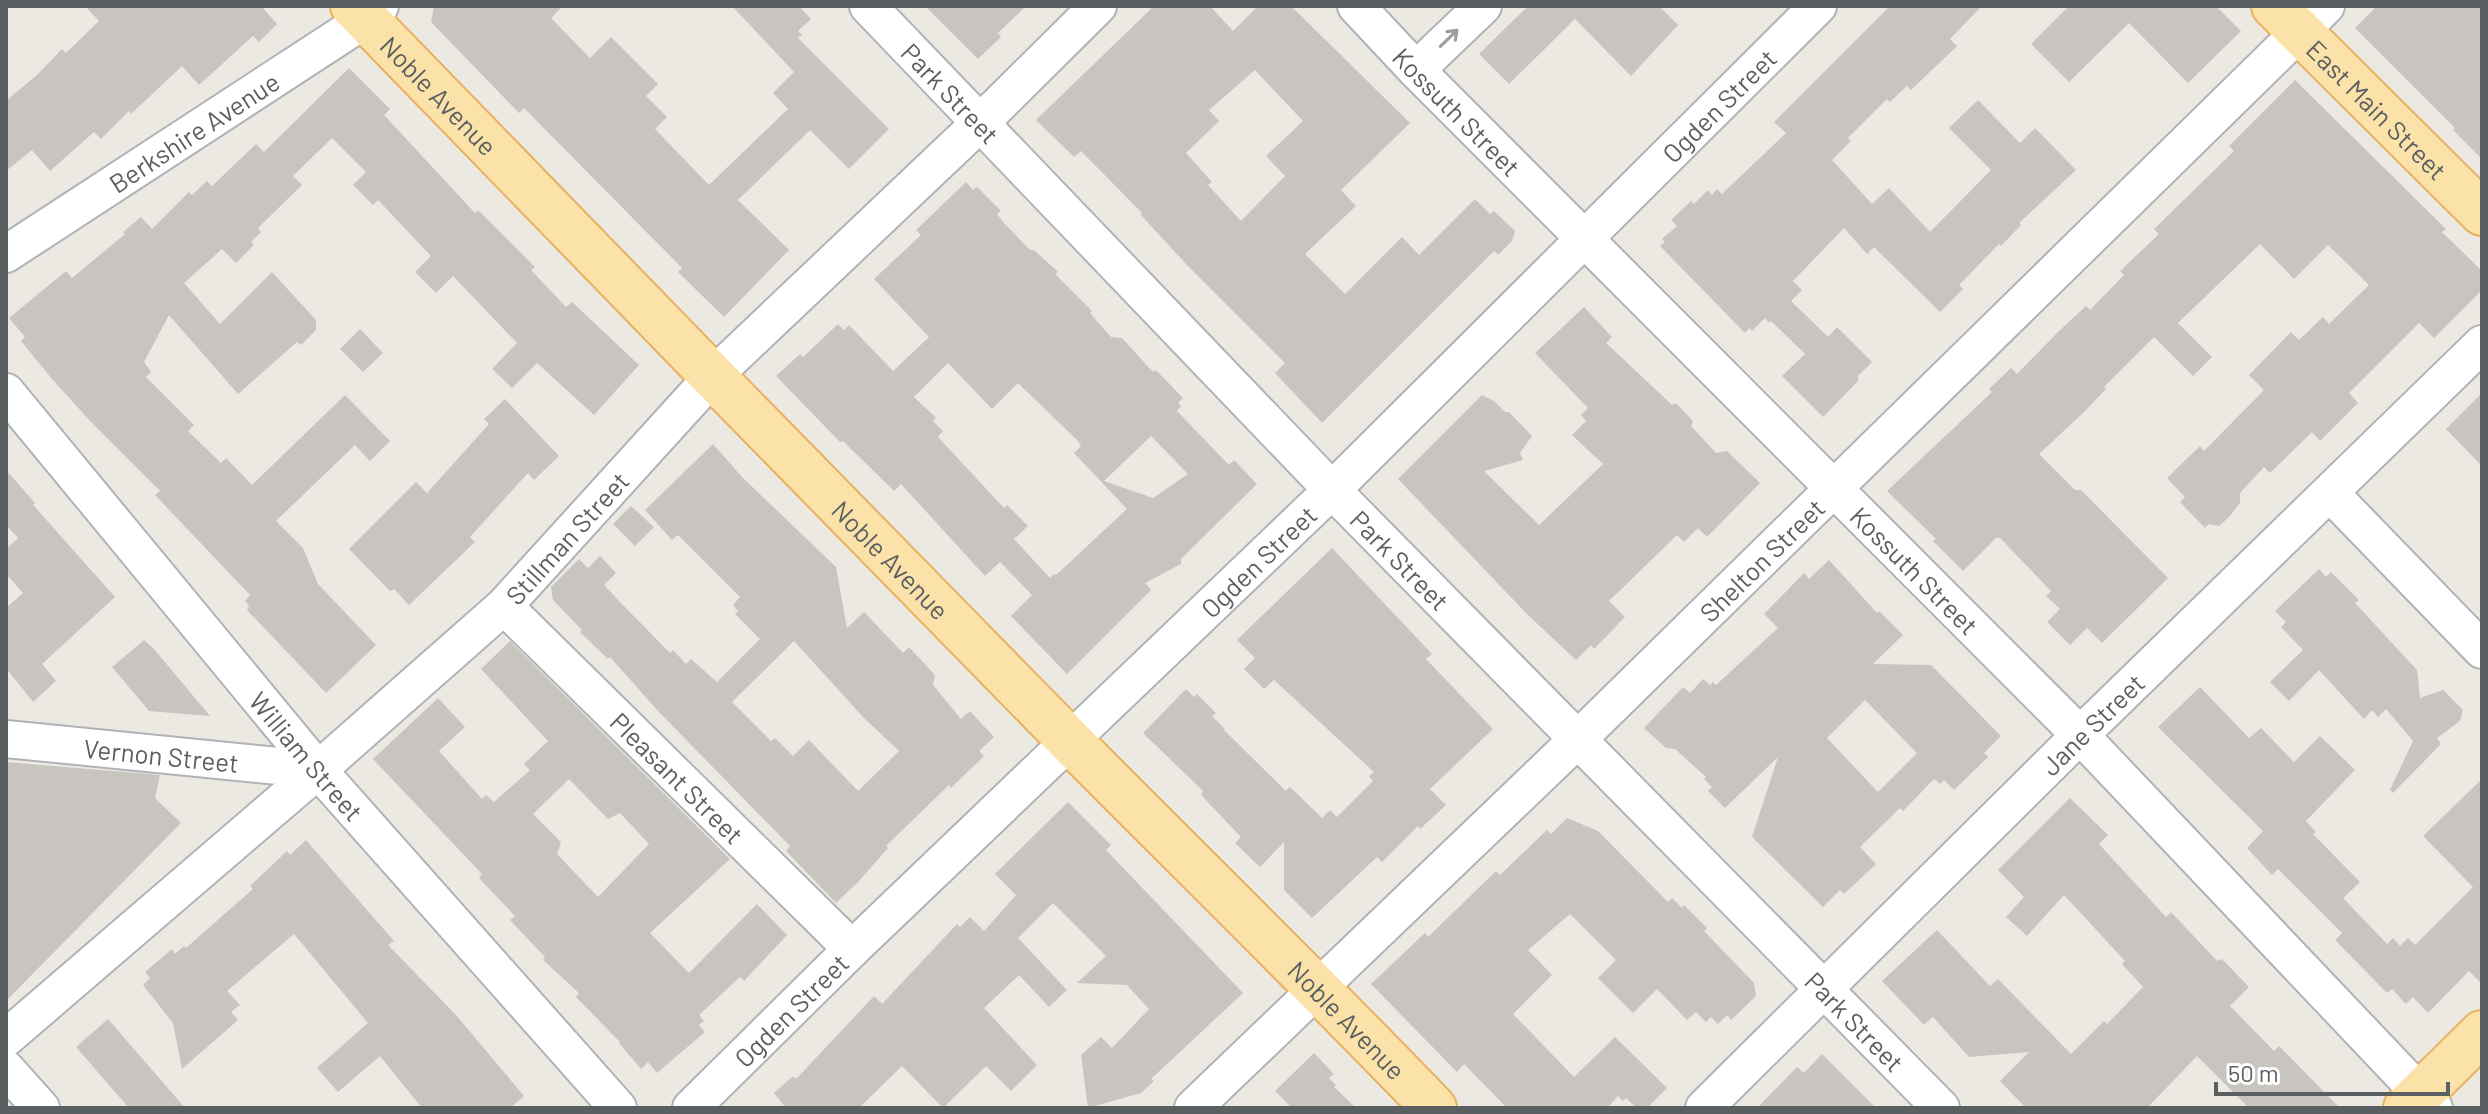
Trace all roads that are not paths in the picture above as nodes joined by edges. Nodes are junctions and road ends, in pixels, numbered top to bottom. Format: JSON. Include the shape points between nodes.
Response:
{"nodes":[{"id":1,"x":868,"y":6,"type":"edge"},
{"id":2,"x":1098,"y":6,"type":"edge"},
{"id":3,"x":1356,"y":6,"type":"edge"},
{"id":4,"x":1483,"y":6,"type":"edge"},
{"id":5,"x":1818,"y":6,"type":"edge"},
{"id":6,"x":367,"y":10,"type":"edge"},
{"id":7,"x":2300,"y":15,"type":"edge"},
{"id":8,"x":1416,"y":70,"type":"junction"},
{"id":9,"x":981,"y":122,"type":"junction"},
{"id":10,"x":2482,"y":213,"type":"edge"},
{"id":11,"x":1583,"y":238,"type":"junction"},
{"id":12,"x":6,"y":254,"type":"edge"},
{"id":13,"x":2482,"y":344,"type":"edge"},
{"id":14,"x":712,"y":377,"type":"junction"},
{"id":15,"x":6,"y":392,"type":"edge"},
{"id":16,"x":1833,"y":488,"type":"junction"},
{"id":17,"x":1332,"y":490,"type":"junction"},
{"id":18,"x":2330,"y":493,"type":"junction"},
{"id":19,"x":504,"y":606,"type":"junction"},
{"id":20,"x":2482,"y":650,"type":"edge"},
{"id":21,"x":2080,"y":735,"type":"junction"},
{"id":22,"x":6,"y":739,"type":"edge"},
{"id":23,"x":1578,"y":739,"type":"junction"},
{"id":24,"x":1070,"y":741,"type":"junction"},
{"id":25,"x":318,"y":770,"type":"junction"},
{"id":26,"x":852,"y":949,"type":"junction"},
{"id":27,"x":1319,"y":988,"type":"junction"},
{"id":28,"x":1825,"y":990,"type":"junction"},
{"id":29,"x":2482,"y":1033,"type":"edge"},
{"id":30,"x":6,"y":1038,"type":"edge"},
{"id":31,"x":6,"y":1069,"type":"edge"},
{"id":32,"x":2420,"y":1103,"type":"edge"},
{"id":33,"x":41,"y":1108,"type":"edge"},
{"id":34,"x":618,"y":1108,"type":"edge"},
{"id":35,"x":691,"y":1108,"type":"edge"},
{"id":36,"x":1193,"y":1108,"type":"edge"},
{"id":37,"x":1434,"y":1108,"type":"edge"},
{"id":38,"x":1704,"y":1108,"type":"edge"},
{"id":39,"x":1941,"y":1108,"type":"edge"}],
"edges":[{"from":1,"to":9,"type":"street","name":"Park Street"},
{"from":2,"to":9,"type":"street","name":"Stillman Street"},
{"from":3,"to":8,"type":"street","name":"Kossuth Street"},
{"from":8,"to":4,"type":"street","one_way":true},
{"from":5,"to":11,"type":"street","name":"Ogden Street"},
{"from":6,"to":12,"type":"street","name":"Berkshire Avenue"},
{"from":6,"to":14,"type":"main road","name":"Noble Avenue"},
{"from":7,"to":10,"type":"main road","name":"East Main Street"},
{"from":7,"to":16,"type":"street","name":"Shelton Street"},
{"from":8,"to":11,"type":"street","name":"Kossuth Street"},
{"from":9,"to":14,"type":"street","name":"Stillman Street"},
{"from":9,"to":17,"type":"street","name":"Park Street"},
{"from":11,"to":16,"type":"street","name":"Kossuth Street"},
{"from":11,"to":17,"type":"street","name":"Ogden Street"},
{"from":13,"to":18,"type":"street","name":"Jane Street"},
{"from":14,"to":19,"type":"street","name":"Stillman Street"},
{"from":14,"to":24,"type":"main road","name":"Noble Avenue"},
{"from":15,"to":25,"type":"street","name":"William Street"},
{"from":16,"to":21,"type":"street","name":"Kossuth Street"},
{"from":16,"to":23,"type":"street","name":"Shelton Street"},
{"from":17,"to":23,"type":"street","name":"Park Street"},
{"from":17,"to":24,"type":"street","name":"Ogden Street"},
{"from":18,"to":20,"type":"street"},
{"from":18,"to":21,"type":"street","name":"Jane Street"},
{"from":19,"to":25,"type":"street","name":"Stillman Street"},
{"from":19,"to":26,"type":"street","name":"Pleasant Street"},
{"from":21,"to":28,"type":"street","name":"Jane Street"},
{"from":21,"to":32,"type":"street","name":"Kossuth Street"},
{"from":22,"to":25,"type":"street","name":"Vernon Street"},
{"from":23,"to":27,"type":"street","name":"Shelton Street"},
{"from":23,"to":28,"type":"street","name":"Park Street"},
{"from":24,"to":26,"type":"street","name":"Ogden Street"},
{"from":24,"to":27,"type":"main road","name":"Noble Avenue"},
{"from":25,"to":30,"type":"street","name":"Stillman Street"},
{"from":25,"to":34,"type":"street","name":"William Street"},
{"from":26,"to":35,"type":"street","name":"Ogden Street"},
{"from":27,"to":36,"type":"street","name":"Shelton Street"},
{"from":27,"to":37,"type":"main road","name":"Noble Avenue"},
{"from":28,"to":38,"type":"street","name":"Jane Street"},
{"from":28,"to":39,"type":"street","name":"Park Street"},
{"from":29,"to":32,"type":"main road"},
{"from":31,"to":33,"type":"street"}]}
